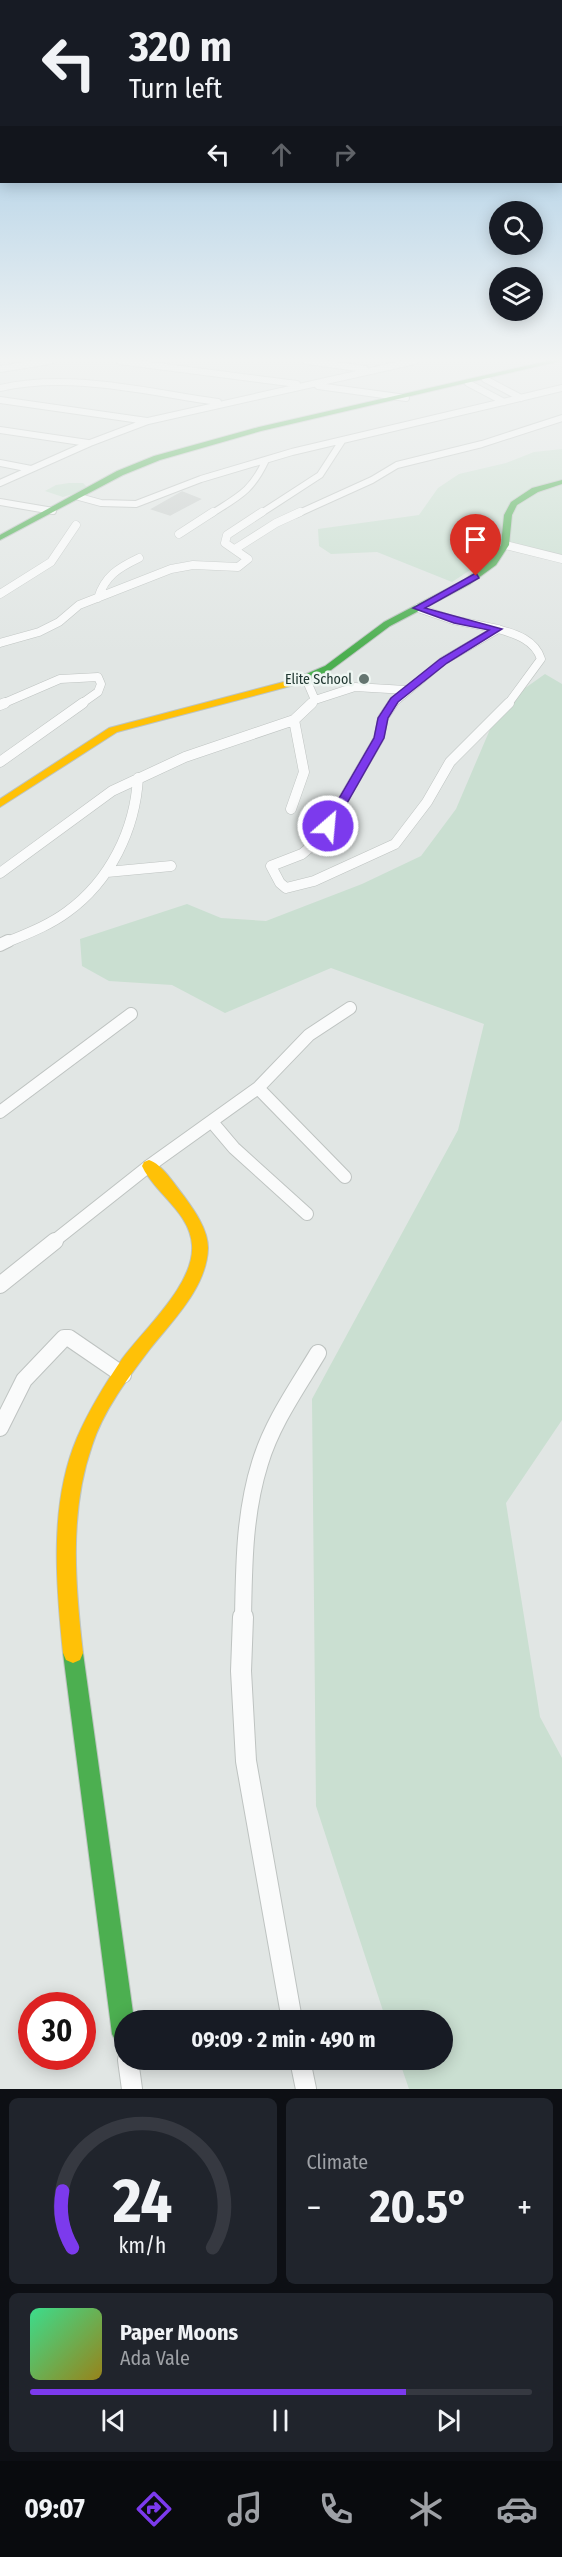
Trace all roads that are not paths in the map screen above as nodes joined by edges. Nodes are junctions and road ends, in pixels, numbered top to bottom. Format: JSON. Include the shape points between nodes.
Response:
{"nodes":[{"id":1,"x":55,"y":458,"type":"edge"},
{"id":2,"x":156,"y":458,"type":"edge"},
{"id":3,"x":272,"y":458,"type":"edge"},
{"id":4,"x":333,"y":458,"type":"edge"},
{"id":5,"x":423,"y":458,"type":"edge"},
{"id":6,"x":266,"y":460,"type":"junction"},
{"id":7,"x":0,"y":463,"type":"edge"},
{"id":8,"x":32,"y":469,"type":"junction"},
{"id":9,"x":562,"y":482,"type":"edge"},
{"id":10,"x":0,"y":483,"type":"edge"},
{"id":11,"x":80,"y":497,"type":"junction"},
{"id":12,"x":0,"y":502,"type":"edge"},
{"id":13,"x":53,"y":512,"type":"junction"},
{"id":14,"x":76,"y":525,"type":"dead end"},
{"id":15,"x":179,"y":534,"type":"dead end"},
{"id":16,"x":0,"y":538,"type":"edge"},
{"id":17,"x":505,"y":546,"type":"junction"},
{"id":18,"x":235,"y":549,"type":"junction"},
{"id":19,"x":139,"y":558,"type":"dead end"},
{"id":20,"x":562,"y":559,"type":"edge"},
{"id":21,"x":0,"y":594,"type":"edge"},
{"id":22,"x":98,"y":598,"type":"junction"},
{"id":23,"x":418,"y":608,"type":"junction"},
{"id":24,"x":498,"y":629,"type":"junction"},
{"id":25,"x":0,"y":643,"type":"edge"},
{"id":26,"x":306,"y":679,"type":"junction"},
{"id":27,"x":406,"y":690,"type":"junction"},
{"id":28,"x":315,"y":700,"type":"junction"},
{"id":29,"x":0,"y":705,"type":"edge"},
{"id":30,"x":294,"y":720,"type":"junction"},
{"id":31,"x":0,"y":762,"type":"edge"},
{"id":32,"x":138,"y":778,"type":"junction"},
{"id":33,"x":0,"y":804,"type":"edge"},
{"id":34,"x":291,"y":809,"type":"dead end"},
{"id":35,"x":171,"y":866,"type":"dead end"},
{"id":36,"x":107,"y":872,"type":"junction"},
{"id":37,"x":0,"y":873,"type":"edge"},
{"id":38,"x":0,"y":945,"type":"edge"},
{"id":39,"x":350,"y":1008,"type":"dead end"},
{"id":40,"x":131,"y":1014,"type":"dead end"},
{"id":41,"x":258,"y":1088,"type":"junction"},
{"id":42,"x":0,"y":1112,"type":"edge"},
{"id":43,"x":212,"y":1122,"type":"junction"},
{"id":44,"x":149,"y":1166,"type":"junction"},
{"id":45,"x":345,"y":1177,"type":"dead end"},
{"id":46,"x":307,"y":1214,"type":"dead end"},
{"id":47,"x":0,"y":1285,"type":"edge"},
{"id":48,"x":318,"y":1353,"type":"dead end"},
{"id":49,"x":123,"y":1375,"type":"junction"},
{"id":50,"x":0,"y":1428,"type":"edge"},
{"id":51,"x":121,"y":2010,"type":"edge"},
{"id":52,"x":290,"y":2010,"type":"edge"},
{"id":53,"x":129,"y":2070,"type":"edge"},
{"id":54,"x":302,"y":2070,"type":"edge"},
{"id":55,"x":132,"y":2089,"type":"edge"},
{"id":56,"x":306,"y":2089,"type":"edge"}],
"edges":[{"from":1,"to":8,"type":"street"},
{"from":2,"to":11,"type":"street","via":[[120,473]]},
{"from":3,"to":6,"type":"street"},
{"from":4,"to":18,"type":"street","via":[[320,475],[231,530],[224,540]]},
{"from":5,"to":18,"type":"street","via":[[397,465],[276,523]]},
{"from":6,"to":11,"type":"street","via":[[136,504],[111,504]]},
{"from":6,"to":15,"type":"street","via":[[248,490]]},
{"from":7,"to":8,"type":"street"},
{"from":8,"to":10,"type":"street"},
{"from":9,"to":17,"type":"street","via":[[535,490],[514,504],[508,515]]},
{"from":11,"to":13,"type":"street"},
{"from":12,"to":13,"type":"street"},
{"from":13,"to":16,"type":"street"},
{"from":14,"to":21,"type":"street","via":[[51,562]]},
{"from":17,"to":20,"type":"street"},
{"from":17,"to":23,"type":"street","via":[[483,571]]},
{"from":18,"to":22,"type":"street","via":[[249,560],[241,566],[186,565]]},
{"from":19,"to":22,"type":"street","via":[[110,574],[99,587]]},
{"from":22,"to":25,"type":"street","via":[[79,604],[39,632]]},
{"from":23,"to":24,"type":"street"},
{"from":23,"to":26,"type":"street","via":[[387,624],[345,657]]},
{"from":24,"to":27,"type":"street","via":[[443,661]]},
{"from":24,"to":27,"type":"street","via":[[536,645],[541,659],[504,709],[450,762],[408,828],[394,844],[380,852],[314,881],[286,888],[271,866],[302,854],[321,838],[379,738],[387,709]]},
{"from":26,"to":28,"type":"street"},
{"from":26,"to":33,"type":"street","via":[[113,730]]},
{"from":27,"to":28,"type":"street","via":[[355,687]]},
{"from":28,"to":30,"type":"street"},
{"from":29,"to":31,"type":"street","via":[[52,680],[86,675],[98,677],[101,684],[98,692]]},
{"from":30,"to":32,"type":"street","via":[[185,757]]},
{"from":30,"to":34,"type":"street","via":[[304,772]]},
{"from":32,"to":36,"type":"street","via":[[130,823]]},
{"from":32,"to":37,"type":"street","via":[[112,791]]},
{"from":35,"to":36,"type":"street"},
{"from":36,"to":38,"type":"street","via":[[67,912]]},
{"from":39,"to":41,"type":"street","via":[[309,1035]]},
{"from":40,"to":42,"type":"street"},
{"from":41,"to":43,"type":"street"},
{"from":41,"to":45,"type":"street"},
{"from":43,"to":44,"type":"street"},
{"from":43,"to":46,"type":"street","via":[[234,1148]]},
{"from":44,"to":47,"type":"street"},
{"from":44,"to":49,"type":"street","via":[[196,1228],[200,1257],[180,1300]]},
{"from":48,"to":52,"type":"street","via":[[264,1454],[245,1532],[241,1671],[246,1761]]},
{"from":49,"to":50,"type":"street","via":[[64,1338],[24,1380]]},
{"from":49,"to":51,"type":"street","via":[[98,1413],[76,1468],[67,1554],[68,1613]]},
{"from":53,"to":55,"type":"street"},
{"from":54,"to":56,"type":"street"}]}
